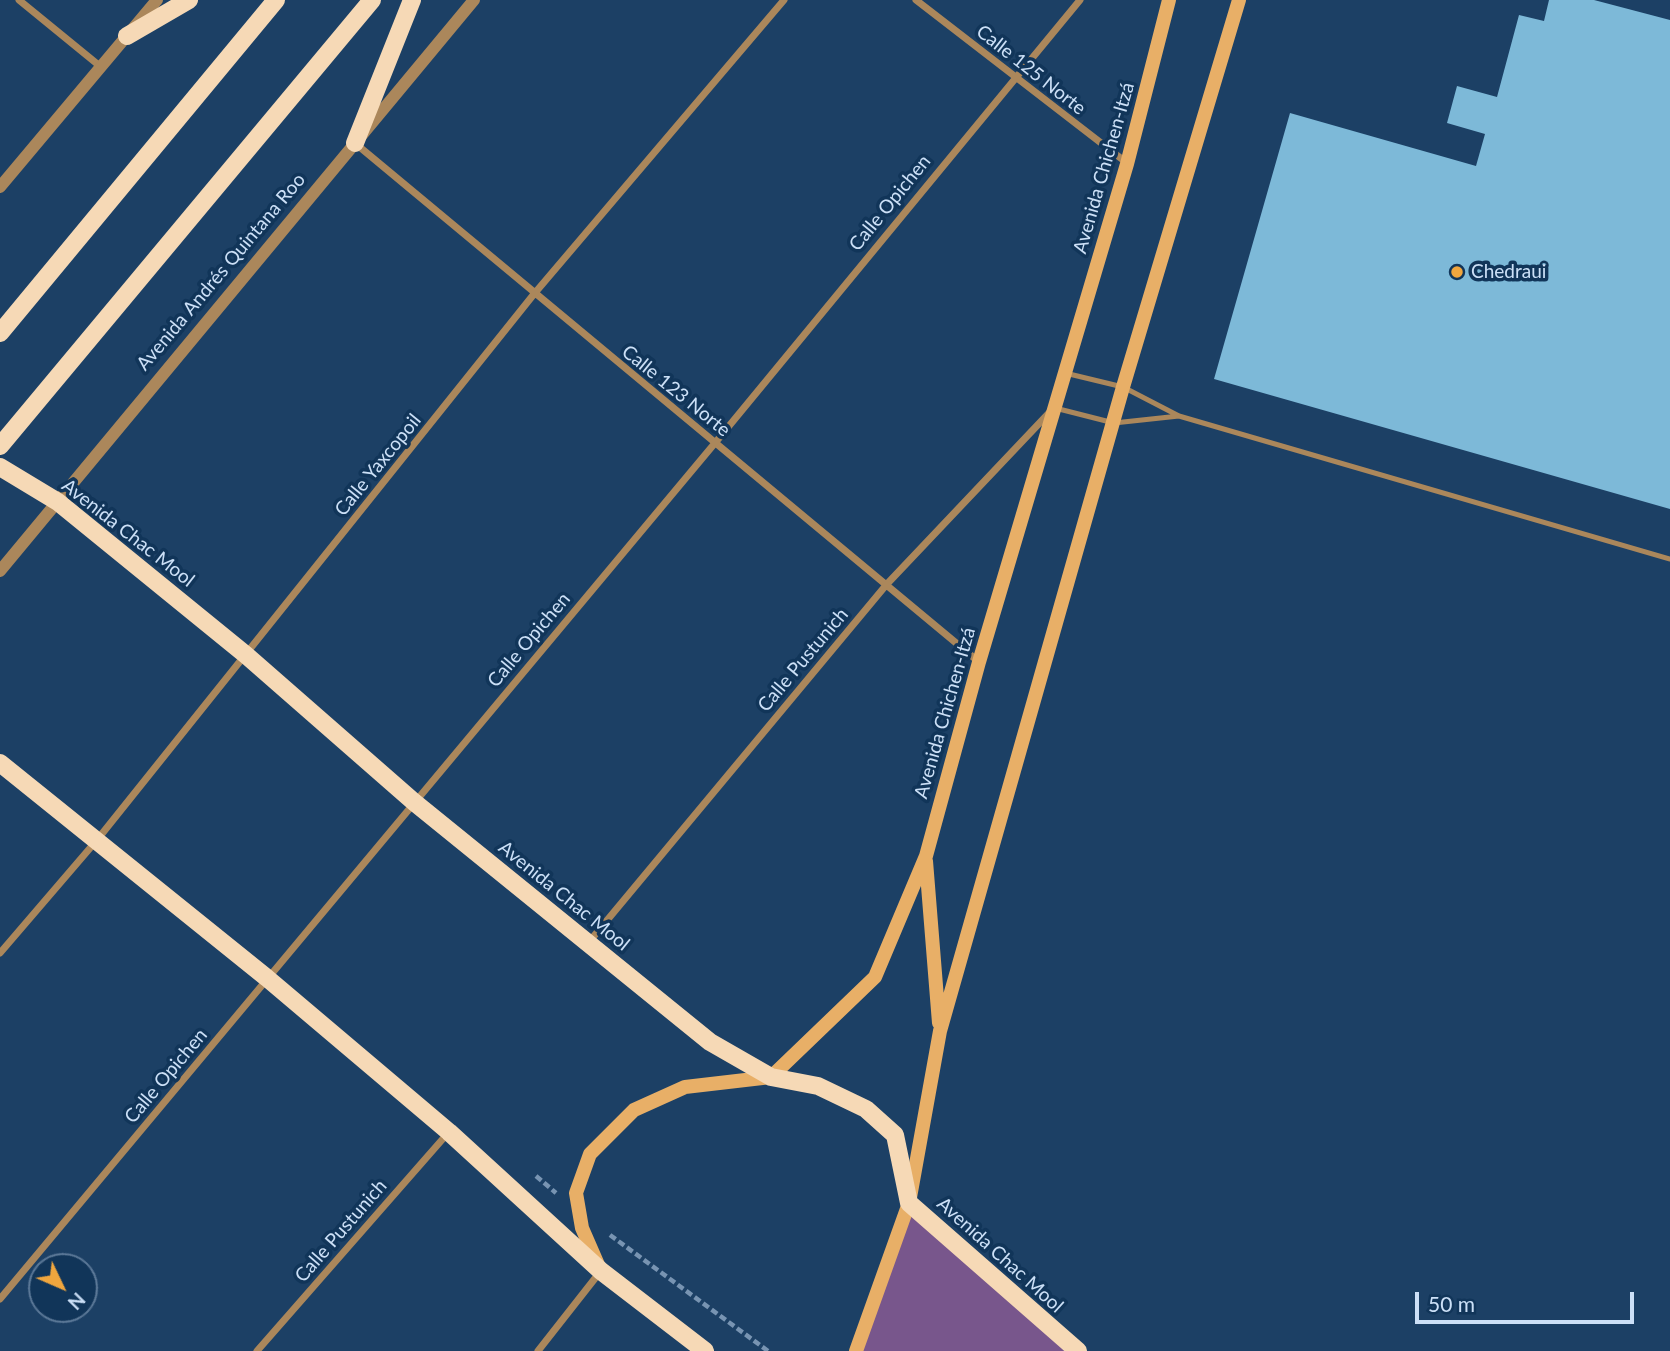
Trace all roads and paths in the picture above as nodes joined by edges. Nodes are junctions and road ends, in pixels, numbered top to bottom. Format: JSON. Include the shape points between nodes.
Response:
{"nodes":[{"id":1,"x":19,"y":0,"type":"edge"},
{"id":2,"x":157,"y":0,"type":"edge"},
{"id":3,"x":189,"y":0,"type":"edge"},
{"id":4,"x":276,"y":0,"type":"edge"},
{"id":5,"x":372,"y":0,"type":"edge"},
{"id":6,"x":412,"y":0,"type":"edge"},
{"id":7,"x":474,"y":0,"type":"edge"},
{"id":8,"x":784,"y":0,"type":"edge"},
{"id":9,"x":916,"y":0,"type":"edge"},
{"id":10,"x":1080,"y":0,"type":"edge"},
{"id":11,"x":1169,"y":0,"type":"edge"},
{"id":12,"x":1239,"y":0,"type":"edge"},
{"id":13,"x":127,"y":36,"type":"junction"},
{"id":14,"x":101,"y":67,"type":"junction"},
{"id":15,"x":1014,"y":78,"type":"junction"},
{"id":16,"x":355,"y":144,"type":"junction"},
{"id":17,"x":1127,"y":164,"type":"junction"},
{"id":18,"x":0,"y":187,"type":"edge"},
{"id":19,"x":534,"y":295,"type":"junction"},
{"id":20,"x":0,"y":333,"type":"edge"},
{"id":21,"x":1065,"y":373,"type":"junction"},
{"id":22,"x":1123,"y":387,"type":"junction"},
{"id":23,"x":1054,"y":408,"type":"junction"},
{"id":24,"x":1180,"y":416,"type":"junction"},
{"id":25,"x":1114,"y":423,"type":"junction"},
{"id":26,"x":715,"y":443,"type":"junction"},
{"id":27,"x":0,"y":446,"type":"edge"},
{"id":28,"x":0,"y":467,"type":"edge"},
{"id":29,"x":58,"y":502,"type":"junction"},
{"id":30,"x":1670,"y":559,"type":"edge"},
{"id":31,"x":0,"y":571,"type":"edge"},
{"id":32,"x":887,"y":584,"type":"junction"},
{"id":33,"x":246,"y":655,"type":"junction"},
{"id":34,"x":979,"y":662,"type":"junction"},
{"id":35,"x":0,"y":763,"type":"edge"},
{"id":36,"x":414,"y":802,"type":"junction"},
{"id":37,"x":97,"y":840,"type":"junction"},
{"id":38,"x":926,"y":856,"type":"junction"},
{"id":39,"x":588,"y":943,"type":"junction"},
{"id":40,"x":0,"y":953,"type":"edge"},
{"id":41,"x":267,"y":978,"type":"junction"},
{"id":42,"x":940,"y":1031,"type":"junction"},
{"id":43,"x":771,"y":1077,"type":"junction"},
{"id":44,"x":449,"y":1132,"type":"junction"},
{"id":45,"x":909,"y":1203,"type":"junction"},
{"id":46,"x":601,"y":1271,"type":"junction"},
{"id":47,"x":0,"y":1299,"type":"edge"},
{"id":48,"x":257,"y":1351,"type":"edge"},
{"id":49,"x":538,"y":1351,"type":"edge"},
{"id":50,"x":705,"y":1351,"type":"edge"},
{"id":51,"x":856,"y":1351,"type":"edge"},
{"id":52,"x":1078,"y":1351,"type":"edge"}],
"edges":[{"from":1,"to":14,"type":"street"},
{"from":2,"to":13,"type":"street"},
{"from":3,"to":13,"type":"main road"},
{"from":4,"to":20,"type":"main road"},
{"from":5,"to":27,"type":"main road"},
{"from":6,"to":16,"type":"main road"},
{"from":7,"to":16,"type":"street","name":"Avenida Andrés Quintana Roo"},
{"from":8,"to":19,"type":"street","name":"Calle Yaxcopoil"},
{"from":9,"to":15,"type":"street","name":"Calle 125 Norte"},
{"from":10,"to":15,"type":"street","name":"Calle Opichen"},
{"from":11,"to":17,"type":"main road","name":"Avenida Chichen-Itzá"},
{"from":12,"to":22,"type":"main road"},
{"from":13,"to":14,"type":"street"},
{"from":14,"to":18,"type":"street"},
{"from":15,"to":17,"type":"street","name":"Calle 125 Norte"},
{"from":15,"to":26,"type":"street","name":"Calle Opichen"},
{"from":16,"to":19,"type":"street","name":"Calle 123 Norte"},
{"from":16,"to":29,"type":"street","name":"Avenida Andrés Quintana Roo"},
{"from":17,"to":21,"type":"main road","name":"Avenida Chichen-Itzá"},
{"from":19,"to":26,"type":"street","name":"Calle 123 Norte"},
{"from":19,"to":33,"type":"street","name":"Calle Yaxcopoil"},
{"from":21,"to":22,"type":"lane"},
{"from":21,"to":23,"type":"main road","name":"Avenida Chichen-Itzá"},
{"from":22,"to":24,"type":"lane"},
{"from":22,"to":25,"type":"main road"},
{"from":23,"to":25,"type":"lane"},
{"from":23,"to":32,"type":"street","name":"Calle Pustunich"},
{"from":23,"to":34,"type":"main road","name":"Avenida Chichen-Itzá"},
{"from":24,"to":25,"type":"lane"},
{"from":24,"to":30,"type":"lane"},
{"from":25,"to":42,"type":"main road"},
{"from":26,"to":32,"type":"street","name":"Calle 123 Norte"},
{"from":26,"to":36,"type":"street","name":"Calle Opichen"},
{"from":28,"to":29,"type":"main road","name":"Avenida Chac Mool"},
{"from":29,"to":31,"type":"street","name":"Avenida Andrés Quintana Roo"},
{"from":29,"to":33,"type":"main road","name":"Avenida Chac Mool"},
{"from":32,"to":34,"type":"street","name":"Calle 123 Norte"},
{"from":32,"to":39,"type":"street","name":"Calle Pustunich"},
{"from":33,"to":36,"type":"main road","name":"Avenida Chac Mool"},
{"from":33,"to":37,"type":"street","name":"Calle Yaxcopoil"},
{"from":34,"to":38,"type":"main road","name":"Avenida Chichen-Itzá"},
{"from":35,"to":37,"type":"main road"},
{"from":36,"to":39,"type":"main road","name":"Avenida Chac Mool"},
{"from":36,"to":41,"type":"street","name":"Calle Opichen"},
{"from":37,"to":40,"type":"street","name":"Calle Yaxcopoil"},
{"from":37,"to":41,"type":"main road"},
{"from":38,"to":42,"type":"main road"},
{"from":38,"to":43,"type":"main road","name":"Avenida Chichen-Itzá","via":[[875,977]]},
{"from":39,"to":43,"type":"main road","name":"Avenida Chac Mool","via":[[710,1042]]},
{"from":41,"to":44,"type":"main road"},
{"from":41,"to":47,"type":"street","name":"Calle Opichen"},
{"from":42,"to":45,"type":"main road"},
{"from":43,"to":45,"type":"main road","name":"Avenida Chac Mool","via":[[818,1086],[842,1097],[866,1109],[895,1135]]},
{"from":43,"to":46,"type":"main road","via":[[685,1087],[634,1110],[590,1154],[576,1194],[582,1228]]},
{"from":44,"to":46,"type":"main road"},
{"from":44,"to":48,"type":"street","name":"Calle Pustunich"},
{"from":45,"to":51,"type":"main road"},
{"from":45,"to":52,"type":"main road","name":"Avenida Chac Mool"},
{"from":46,"to":49,"type":"street"},
{"from":46,"to":50,"type":"main road"}]}
